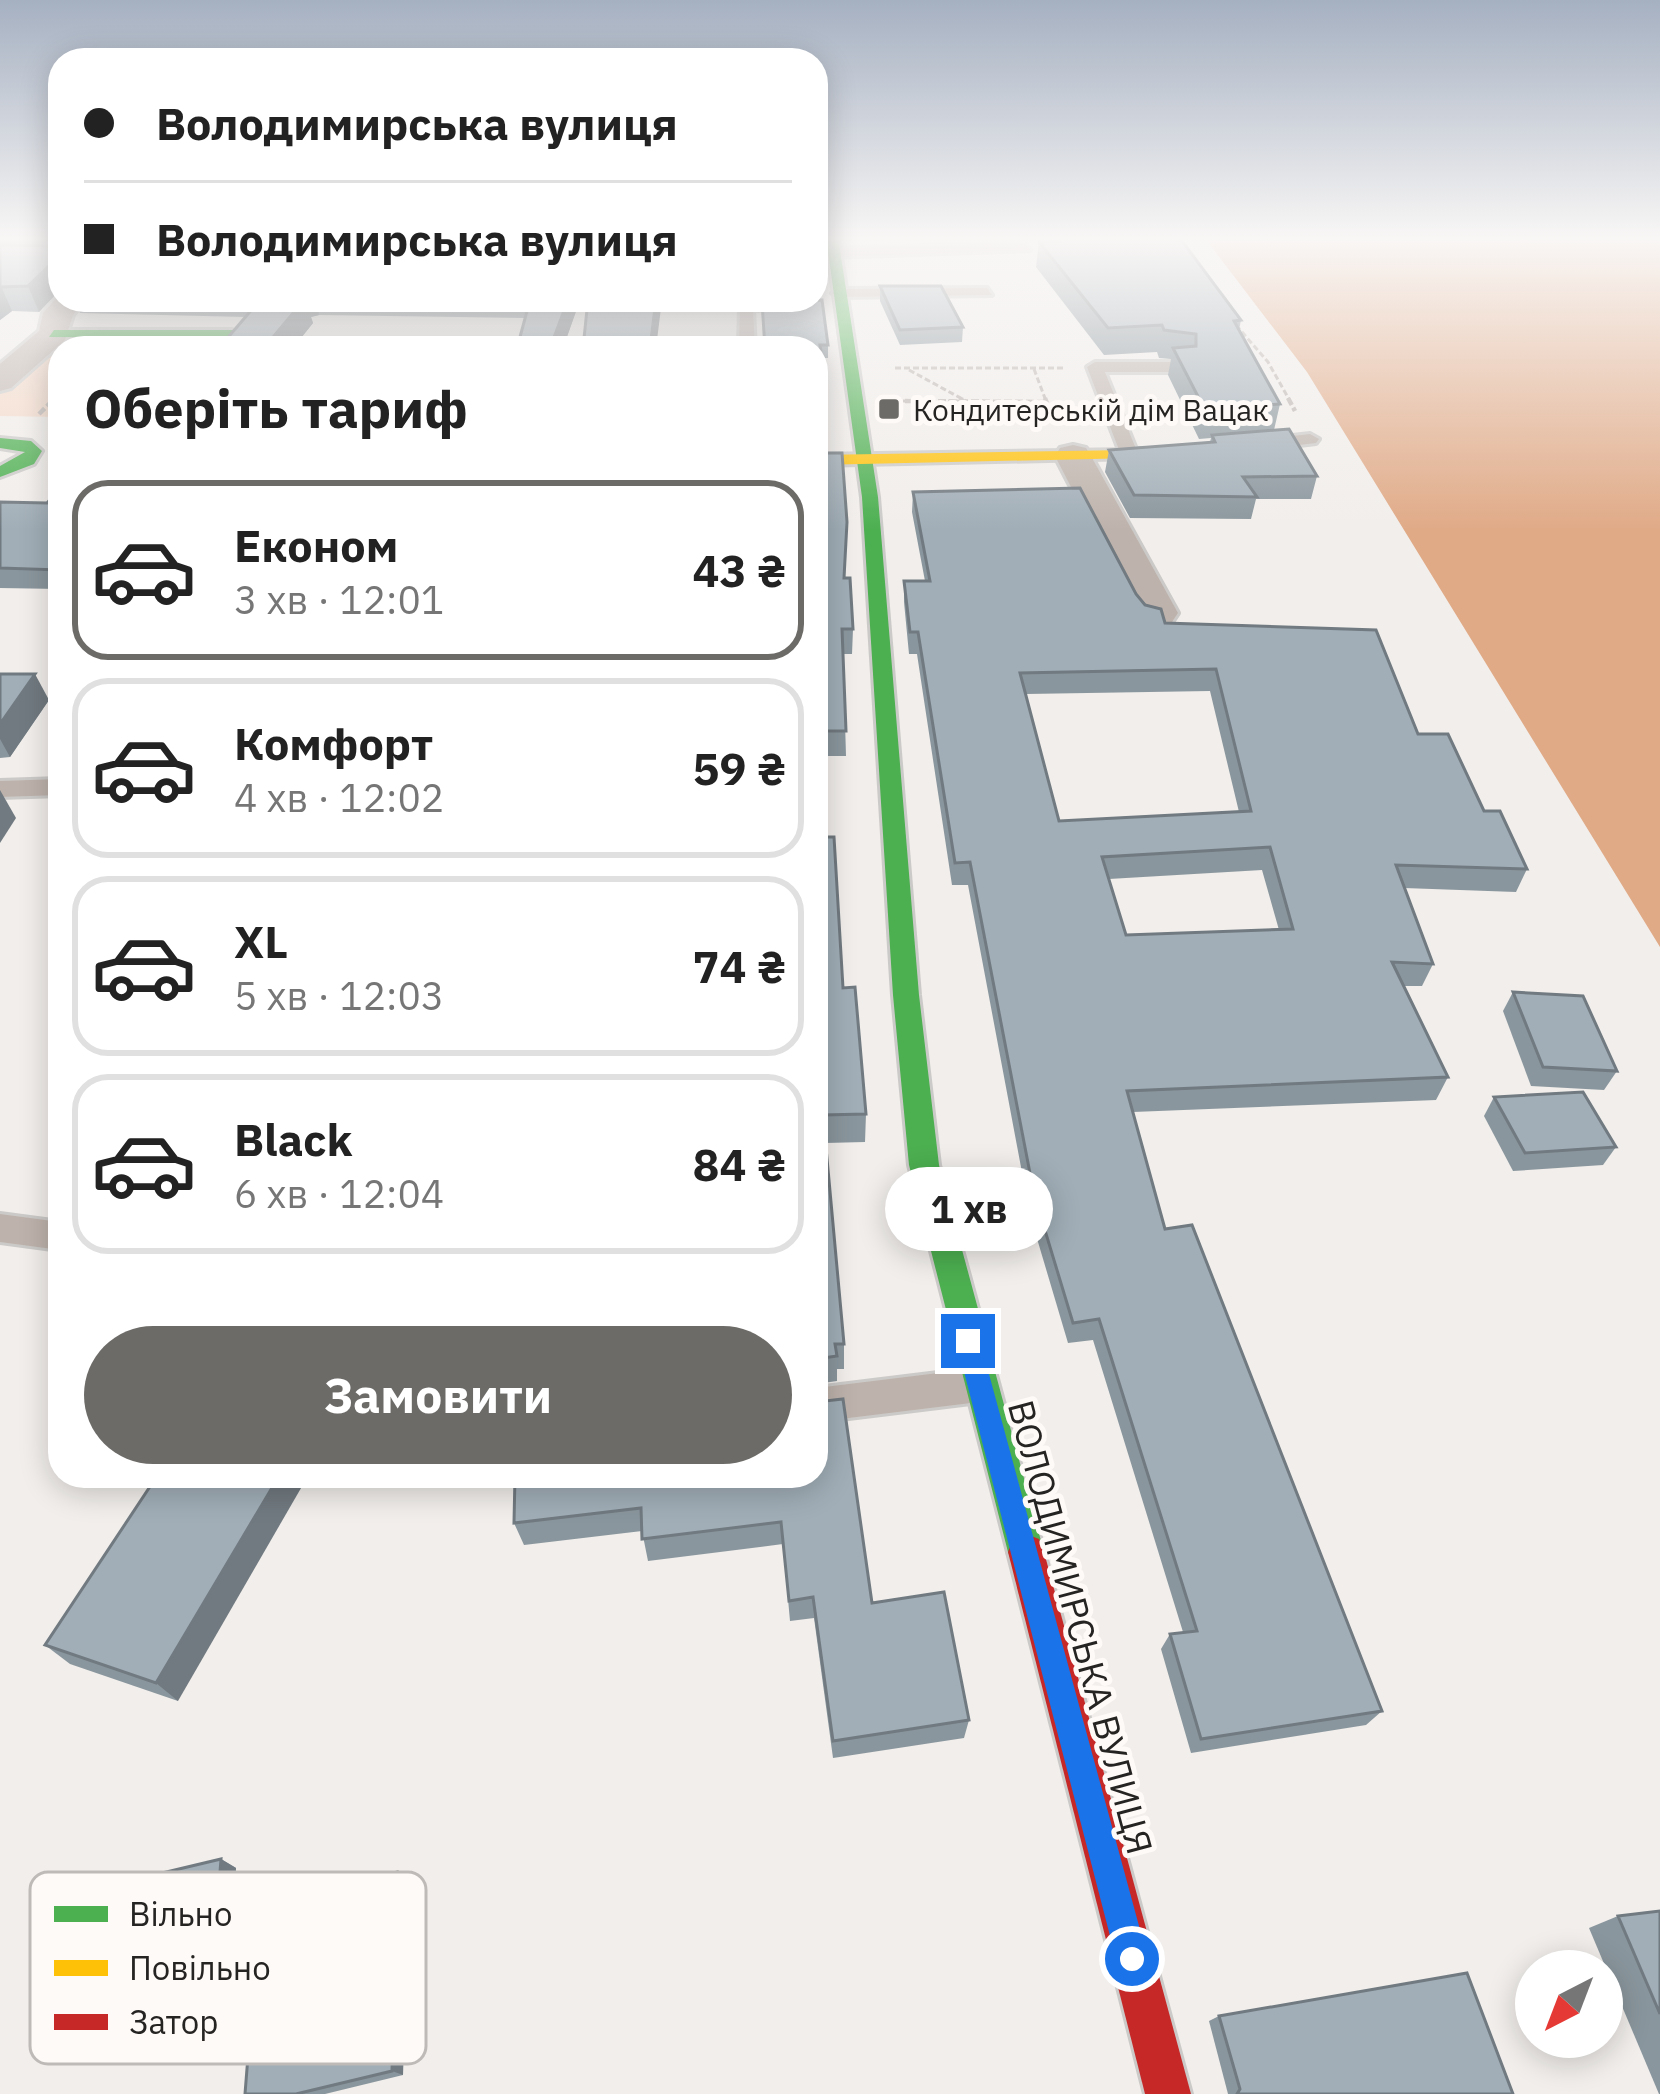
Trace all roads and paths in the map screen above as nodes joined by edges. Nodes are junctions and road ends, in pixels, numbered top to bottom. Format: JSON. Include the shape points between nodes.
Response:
{"nodes":[{"id":1,"x":846,"y":335,"type":"edge"},
{"id":2,"x":1244,"y":335,"type":"edge"},
{"id":3,"x":48,"y":340,"type":"edge"},
{"id":4,"x":1266,"y":360,"type":"junction"},
{"id":5,"x":1181,"y":367,"type":"joint"},
{"id":6,"x":906,"y":368,"type":"junction"},
{"id":7,"x":1095,"y":368,"type":"junction"},
{"id":8,"x":851,"y":369,"type":"junction"},
{"id":9,"x":0,"y":381,"type":"edge"},
{"id":10,"x":857,"y":401,"type":"junction"},
{"id":11,"x":966,"y":401,"type":"junction"},
{"id":12,"x":1046,"y":402,"type":"dead end"},
{"id":13,"x":970,"y":424,"type":"dead end"},
{"id":14,"x":1310,"y":439,"type":"joint"},
{"id":15,"x":0,"y":443,"type":"edge"},
{"id":16,"x":1240,"y":446,"type":"edge"},
{"id":17,"x":1172,"y":453,"type":"edge"},
{"id":18,"x":1130,"y":454,"type":"junction"},
{"id":19,"x":46,"y":456,"type":"edge"},
{"id":20,"x":1073,"y":456,"type":"junction"},
{"id":21,"x":828,"y":460,"type":"edge"},
{"id":22,"x":866,"y":461,"type":"junction"},
{"id":23,"x":0,"y":472,"type":"edge"},
{"id":24,"x":1157,"y":613,"type":"edge"},
{"id":25,"x":48,"y":787,"type":"edge"},
{"id":26,"x":0,"y":789,"type":"edge"},
{"id":27,"x":0,"y":1228,"type":"edge"},
{"id":28,"x":48,"y":1234,"type":"edge"},
{"id":29,"x":979,"y":1384,"type":"junction"},
{"id":30,"x":828,"y":1404,"type":"edge"},
{"id":31,"x":1168,"y":2094,"type":"edge"}],
"edges":[{"from":1,"to":8,"type":"main road","name":"ВОЛОДИМИРСЬКА ВУЛИЦЯ"},
{"from":2,"to":4,"type":"path"},
{"from":3,"to":9,"type":"street"},
{"from":4,"to":5,"type":"path"},
{"from":4,"to":14,"type":"path"},
{"from":5,"to":7,"type":"lane"},
{"from":6,"to":7,"type":"path"},
{"from":6,"to":8,"type":"path"},
{"from":6,"to":11,"type":"path"},
{"from":7,"to":18,"type":"lane"},
{"from":8,"to":10,"type":"main road","name":"ВОЛОДИМИРСЬКА ВУЛИЦЯ"},
{"from":10,"to":11,"type":"path"},
{"from":10,"to":22,"type":"main road","name":"ВОЛОДИМИРСЬКА ВУЛИЦЯ"},
{"from":11,"to":12,"type":"path"},
{"from":11,"to":13,"type":"path"},
{"from":14,"to":16,"type":"lane"},
{"from":15,"to":19,"type":"main road"},
{"from":17,"to":18,"type":"lane"},
{"from":18,"to":20,"type":"main road"},
{"from":19,"to":23,"type":"main road"},
{"from":20,"to":22,"type":"main road"},
{"from":20,"to":24,"type":"street"},
{"from":21,"to":22,"type":"main road"},
{"from":22,"to":29,"type":"main road","name":"ВОЛОДИМИРСЬКА ВУЛИЦЯ","via":[[924,1165]]},
{"from":25,"to":26,"type":"lane"},
{"from":27,"to":28,"type":"lane"},
{"from":29,"to":30,"type":"lane"},
{"from":29,"to":31,"type":"main road","name":"ВОЛОДИМИРСЬКА ВУЛИЦЯ"}]}
